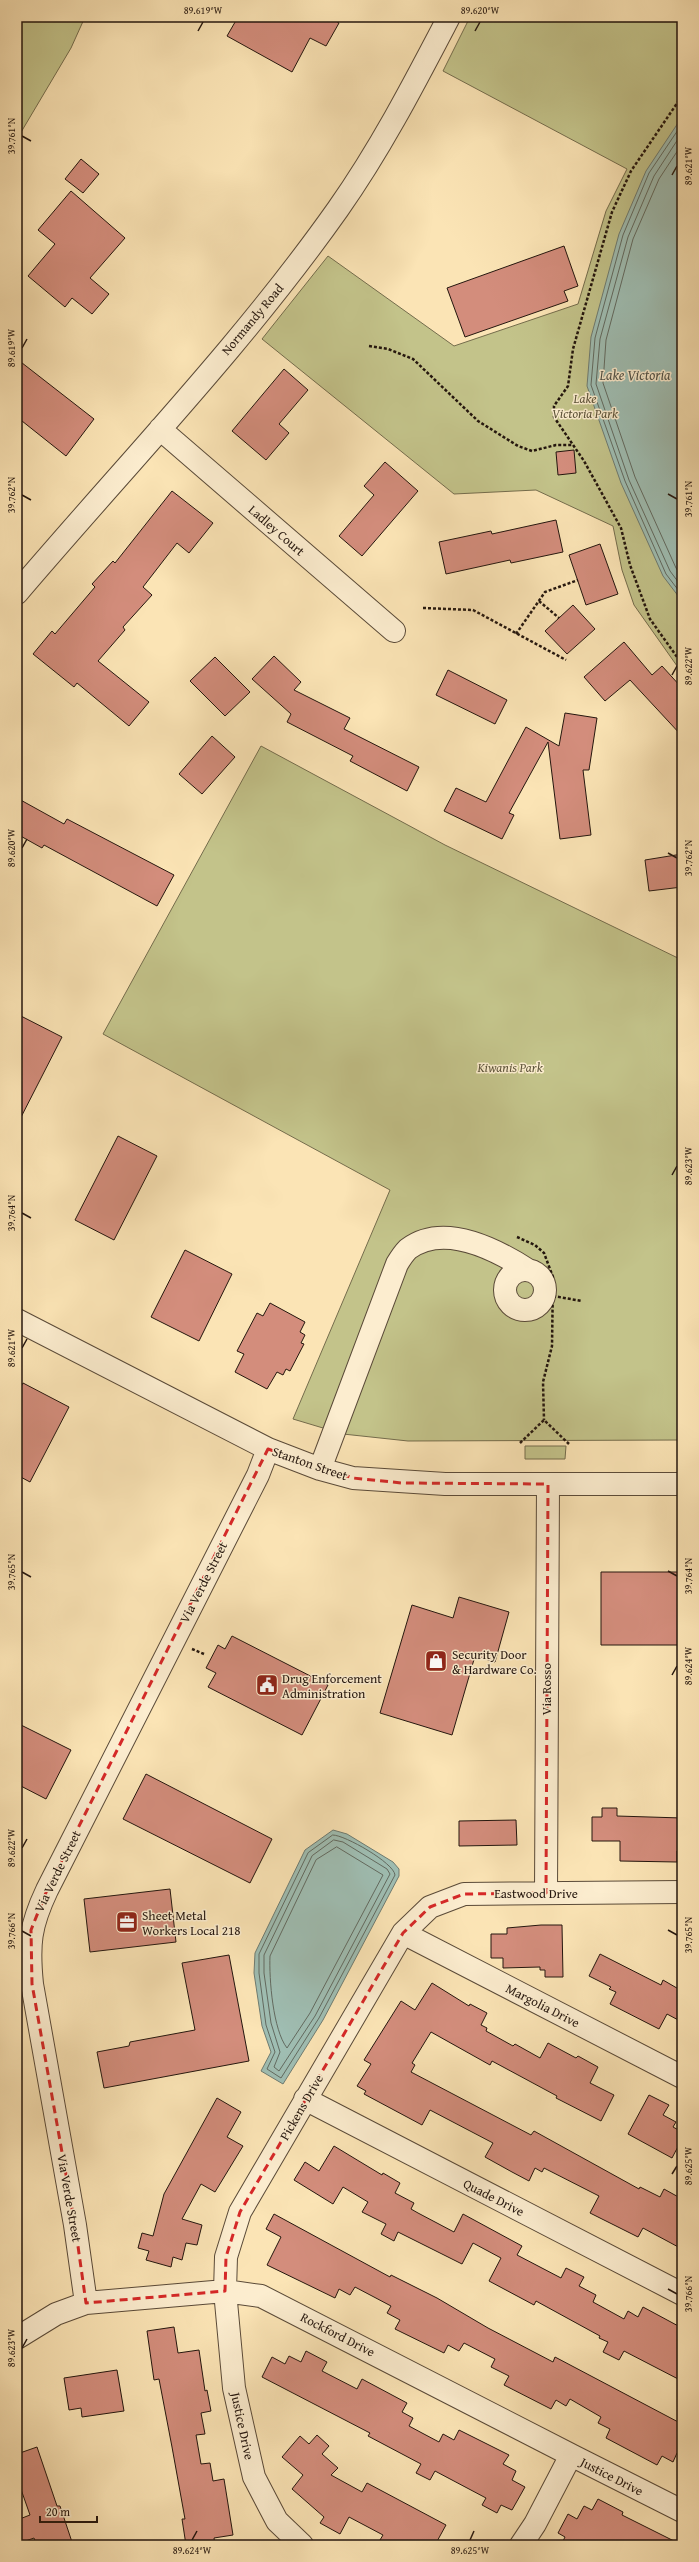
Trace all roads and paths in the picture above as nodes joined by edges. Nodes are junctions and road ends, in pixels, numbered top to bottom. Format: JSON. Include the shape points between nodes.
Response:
{"nodes":[{"id":1,"x":448,"y":17,"type":"edge"},
{"id":2,"x":682,"y":96,"type":"edge"},
{"id":3,"x":369,"y":346,"type":"dead end"},
{"id":4,"x":160,"y":429,"type":"junction"},
{"id":5,"x":573,"y":444,"type":"junction"},
{"id":6,"x":578,"y":580,"type":"dead end"},
{"id":7,"x":17,"y":593,"type":"edge"},
{"id":8,"x":539,"y":601,"type":"junction"},
{"id":9,"x":423,"y":608,"type":"dead end"},
{"id":10,"x":559,"y":618,"type":"dead end"},
{"id":11,"x":394,"y":632,"type":"dead end"},
{"id":12,"x":516,"y":634,"type":"junction"},
{"id":13,"x":566,"y":660,"type":"dead end"},
{"id":14,"x":682,"y":664,"type":"edge"},
{"id":15,"x":518,"y":1237,"type":"dead end"},
{"id":16,"x":528,"y":1270,"type":"dead end"},
{"id":17,"x":553,"y":1296,"type":"junction"},
{"id":18,"x":582,"y":1302,"type":"dead end"},
{"id":19,"x":17,"y":1320,"type":"edge"},
{"id":20,"x":544,"y":1420,"type":"junction"},
{"id":21,"x":520,"y":1443,"type":"dead end"},
{"id":22,"x":569,"y":1444,"type":"dead end"},
{"id":23,"x":268,"y":1449,"type":"junction"},
{"id":24,"x":320,"y":1469,"type":"junction"},
{"id":25,"x":548,"y":1484,"type":"junction"},
{"id":26,"x":682,"y":1484,"type":"edge"},
{"id":27,"x":192,"y":1648,"type":"dead end"},
{"id":28,"x":204,"y":1654,"type":"dead end"},
{"id":29,"x":682,"y":1892,"type":"edge"},
{"id":30,"x":546,"y":1893,"type":"junction"},
{"id":31,"x":403,"y":1933,"type":"junction"},
{"id":32,"x":682,"y":2077,"type":"edge"},
{"id":33,"x":305,"y":2099,"type":"junction"},
{"id":34,"x":225,"y":2291,"type":"junction"},
{"id":35,"x":682,"y":2294,"type":"edge"},
{"id":36,"x":86,"y":2303,"type":"junction"},
{"id":37,"x":17,"y":2338,"type":"edge"},
{"id":38,"x":571,"y":2455,"type":"junction"},
{"id":39,"x":682,"y":2511,"type":"edge"},
{"id":40,"x":302,"y":2545,"type":"edge"},
{"id":41,"x":521,"y":2545,"type":"edge"}],
"edges":[{"from":1,"to":4,"type":"street","name":"Normandy Road","via":[[391,124],[338,208],[273,294]]},
{"from":2,"to":5,"type":"path","via":[[632,171],[609,221],[573,349],[568,386],[554,406],[554,417]]},
{"from":3,"to":5,"type":"path","via":[[388,349],[412,359],[478,421],[518,446],[532,451]]},
{"from":4,"to":7,"type":"street","name":"Normandy Road"},
{"from":4,"to":11,"type":"street","name":"Ladley Court"},
{"from":5,"to":14,"type":"path","via":[[621,528],[630,565],[650,619]]},
{"from":6,"to":8,"type":"path","via":[[545,592]]},
{"from":8,"to":10,"type":"path"},
{"from":8,"to":12,"type":"path"},
{"from":9,"to":12,"type":"path","via":[[473,610]]},
{"from":12,"to":13,"type":"path"},
{"from":15,"to":17,"type":"path","via":[[535,1245],[544,1253],[553,1277]]},
{"from":16,"to":24,"type":"street","via":[[501,1252],[451,1238],[425,1242],[408,1249],[397,1264]]},
{"from":17,"to":18,"type":"path"},
{"from":17,"to":20,"type":"path","via":[[552,1346],[542,1382]]},
{"from":19,"to":23,"type":"street","name":"Stanton Street"},
{"from":20,"to":21,"type":"path"},
{"from":20,"to":22,"type":"path"},
{"from":23,"to":24,"type":"street","name":"Stanton Street"},
{"from":23,"to":36,"type":"street","name":"Via Verde Street","via":[[258,1475],[44,1897],[31,1930],[29,1957],[32,1984],[75,2225]]},
{"from":24,"to":25,"type":"street","name":"Stanton Street","via":[[353,1478],[402,1482]]},
{"from":25,"to":26,"type":"street","name":"Stanton Street"},
{"from":25,"to":30,"type":"street","name":"Via Rosso"},
{"from":27,"to":28,"type":"path"},
{"from":29,"to":30,"type":"street","name":"Eastwood Drive"},
{"from":30,"to":31,"type":"street","name":"Eastwood Drive","via":[[464,1894],[452,1897],[430,1907]]},
{"from":31,"to":32,"type":"street","name":"Margolia Drive"},
{"from":31,"to":33,"type":"street","name":"Pickens Drive"},
{"from":33,"to":34,"type":"street","name":"Pickens Drive","via":[[240,2212],[226,2257]]},
{"from":33,"to":35,"type":"street","name":"Quade Drive"},
{"from":34,"to":36,"type":"street","name":"Rockford Drive"},
{"from":34,"to":38,"type":"street","name":"Rockford Drive","via":[[261,2296],[296,2312]]},
{"from":34,"to":40,"type":"street","name":"Justice Drive","via":[[234,2388],[254,2477],[277,2521]]},
{"from":36,"to":37,"type":"street","via":[[56,2314]]},
{"from":38,"to":39,"type":"street","name":"Justice Drive"},
{"from":38,"to":41,"type":"street","name":"Justice Drive","via":[[535,2524]]}]}
